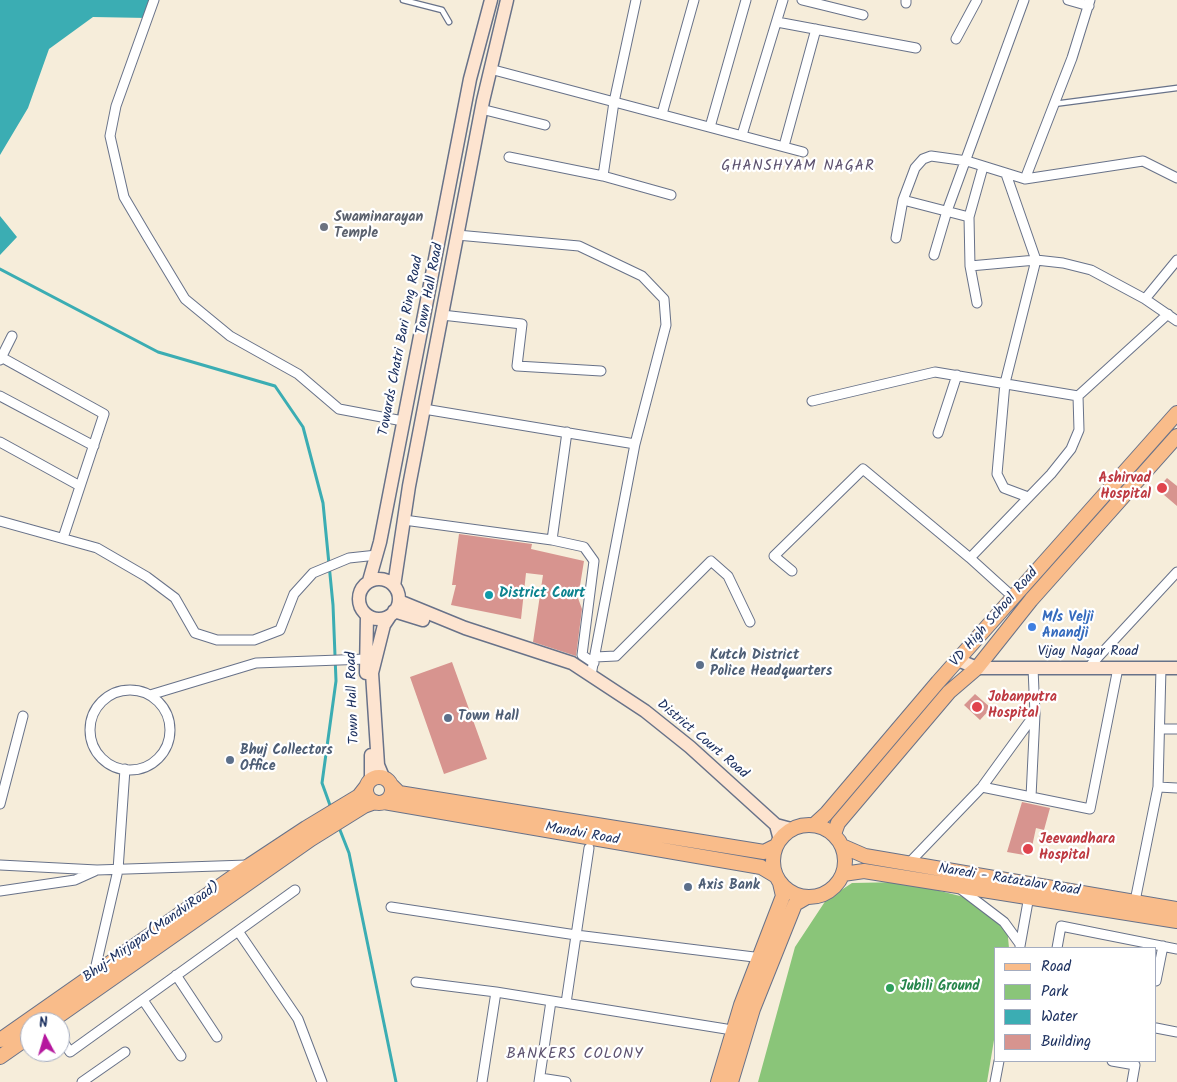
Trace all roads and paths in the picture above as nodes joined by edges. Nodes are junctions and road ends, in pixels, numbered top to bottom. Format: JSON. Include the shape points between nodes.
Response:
{"nodes":[{"id":1,"x":154,"y":0,"type":"edge"},
{"id":2,"x":403,"y":0,"type":"edge"},
{"id":3,"x":491,"y":0,"type":"edge"},
{"id":4,"x":506,"y":0,"type":"edge"},
{"id":5,"x":636,"y":0,"type":"edge"},
{"id":6,"x":694,"y":0,"type":"edge"},
{"id":7,"x":746,"y":0,"type":"edge"},
{"id":8,"x":783,"y":0,"type":"edge"},
{"id":9,"x":802,"y":0,"type":"edge"},
{"id":10,"x":977,"y":0,"type":"edge"},
{"id":11,"x":1024,"y":0,"type":"edge"},
{"id":12,"x":1068,"y":0,"type":"edge"},
{"id":13,"x":1089,"y":3,"type":"edge"},
{"id":14,"x":863,"y":15,"type":"dead end"},
{"id":15,"x":449,"y":22,"type":"dead end"},
{"id":16,"x":776,"y":22,"type":"junction"},
{"id":17,"x":816,"y":29,"type":"junction"},
{"id":18,"x":956,"y":38,"type":"dead end"},
{"id":19,"x":916,"y":48,"type":"dead end"},
{"id":20,"x":490,"y":69,"type":"junction"},
{"id":21,"x":1176,"y":88,"type":"edge"},
{"id":22,"x":614,"y":102,"type":"junction"},
{"id":23,"x":1054,"y":104,"type":"junction"},
{"id":24,"x":481,"y":109,"type":"junction"},
{"id":25,"x":662,"y":114,"type":"junction"},
{"id":26,"x":545,"y":125,"type":"dead end"},
{"id":27,"x":710,"y":126,"type":"junction"},
{"id":28,"x":742,"y":135,"type":"junction"},
{"id":29,"x":784,"y":146,"type":"junction"},
{"id":30,"x":802,"y":152,"type":"dead end"},
{"id":31,"x":508,"y":157,"type":"dead end"},
{"id":32,"x":967,"y":161,"type":"junction"},
{"id":33,"x":983,"y":167,"type":"junction"},
{"id":34,"x":1006,"y":174,"type":"junction"},
{"id":35,"x":603,"y":176,"type":"junction"},
{"id":36,"x":1177,"y":178,"type":"edge"},
{"id":37,"x":1025,"y":179,"type":"junction"},
{"id":38,"x":671,"y":195,"type":"dead end"},
{"id":39,"x":903,"y":200,"type":"junction"},
{"id":40,"x":947,"y":211,"type":"junction"},
{"id":41,"x":969,"y":217,"type":"junction"},
{"id":42,"x":457,"y":235,"type":"junction"},
{"id":43,"x":896,"y":238,"type":"dead end"},
{"id":44,"x":934,"y":255,"type":"dead end"},
{"id":45,"x":1036,"y":260,"type":"junction"},
{"id":46,"x":1177,"y":260,"type":"edge"},
{"id":47,"x":970,"y":266,"type":"junction"},
{"id":48,"x":1145,"y":299,"type":"junction"},
{"id":49,"x":977,"y":303,"type":"dead end"},
{"id":50,"x":442,"y":315,"type":"junction"},
{"id":51,"x":1174,"y":316,"type":"edge"},
{"id":52,"x":12,"y":336,"type":"dead end"},
{"id":53,"x":1,"y":359,"type":"edge"},
{"id":54,"x":602,"y":371,"type":"dead end"},
{"id":55,"x":957,"y":375,"type":"junction"},
{"id":56,"x":1005,"y":384,"type":"junction"},
{"id":57,"x":0,"y":396,"type":"edge"},
{"id":58,"x":1078,"y":396,"type":"junction"},
{"id":59,"x":812,"y":401,"type":"dead end"},
{"id":60,"x":424,"y":409,"type":"junction"},
{"id":61,"x":1177,"y":413,"type":"edge"},
{"id":62,"x":403,"y":421,"type":"junction"},
{"id":63,"x":567,"y":432,"type":"junction"},
{"id":64,"x":938,"y":434,"type":"dead end"},
{"id":65,"x":1177,"y":436,"type":"edge"},
{"id":66,"x":0,"y":442,"type":"edge"},
{"id":67,"x":635,"y":444,"type":"junction"},
{"id":68,"x":94,"y":446,"type":"junction"},
{"id":69,"x":80,"y":486,"type":"junction"},
{"id":70,"x":1028,"y":498,"type":"junction"},
{"id":71,"x":404,"y":520,"type":"junction"},
{"id":72,"x":0,"y":521,"type":"edge"},
{"id":73,"x":63,"y":538,"type":"junction"},
{"id":74,"x":552,"y":540,"type":"junction"},
{"id":75,"x":376,"y":555,"type":"junction"},
{"id":76,"x":970,"y":558,"type":"junction"},
{"id":77,"x":792,"y":570,"type":"dead end"},
{"id":78,"x":1177,"y":572,"type":"edge"},
{"id":79,"x":369,"y":581,"type":"junction"},
{"id":80,"x":394,"y":586,"type":"junction"},
{"id":81,"x":1013,"y":597,"type":"junction"},
{"id":82,"x":394,"y":609,"type":"junction"},
{"id":83,"x":367,"y":616,"type":"junction"},
{"id":84,"x":750,"y":622,"type":"dead end"},
{"id":85,"x":970,"y":646,"type":"junction"},
{"id":86,"x":987,"y":656,"type":"junction"},
{"id":87,"x":367,"y":659,"type":"junction"},
{"id":88,"x":958,"y":660,"type":"junction"},
{"id":89,"x":593,"y":665,"type":"junction"},
{"id":90,"x":1000,"y":666,"type":"junction"},
{"id":91,"x":977,"y":668,"type":"junction"},
{"id":92,"x":1032,"y":668,"type":"junction"},
{"id":93,"x":1088,"y":668,"type":"junction"},
{"id":94,"x":1118,"y":668,"type":"junction"},
{"id":95,"x":1161,"y":668,"type":"junction"},
{"id":96,"x":1177,"y":668,"type":"edge"},
{"id":97,"x":605,"y":684,"type":"junction"},
{"id":98,"x":150,"y":695,"type":"junction"},
{"id":99,"x":1035,"y":714,"type":"junction"},
{"id":100,"x":23,"y":716,"type":"dead end"},
{"id":101,"x":1160,"y":729,"type":"junction"},
{"id":102,"x":1177,"y":730,"type":"edge"},
{"id":103,"x":124,"y":769,"type":"junction"},
{"id":104,"x":982,"y":787,"type":"junction"},
{"id":105,"x":1158,"y":788,"type":"junction"},
{"id":106,"x":1177,"y":788,"type":"edge"},
{"id":107,"x":374,"y":792,"type":"junction"},
{"id":108,"x":1030,"y":797,"type":"junction"},
{"id":109,"x":0,"y":804,"type":"edge"},
{"id":110,"x":776,"y":825,"type":"junction"},
{"id":111,"x":814,"y":825,"type":"junction"},
{"id":112,"x":791,"y":829,"type":"junction"},
{"id":113,"x":308,"y":833,"type":"junction"},
{"id":114,"x":834,"y":834,"type":"junction"},
{"id":115,"x":778,"y":843,"type":"junction"},
{"id":116,"x":842,"y":846,"type":"junction"},
{"id":117,"x":589,"y":848,"type":"dead end"},
{"id":118,"x":908,"y":864,"type":"junction"},
{"id":119,"x":0,"y":865,"type":"edge"},
{"id":120,"x":250,"y":865,"type":"junction"},
{"id":121,"x":97,"y":870,"type":"junction"},
{"id":122,"x":118,"y":870,"type":"junction"},
{"id":123,"x":843,"y":874,"type":"junction"},
{"id":124,"x":778,"y":880,"type":"junction"},
{"id":125,"x":955,"y":885,"type":"junction"},
{"id":126,"x":295,"y":890,"type":"dead end"},
{"id":127,"x":0,"y":891,"type":"edge"},
{"id":128,"x":1029,"y":896,"type":"junction"},
{"id":129,"x":807,"y":897,"type":"junction"},
{"id":130,"x":1135,"y":901,"type":"junction"},
{"id":131,"x":391,"y":907,"type":"dead end"},
{"id":132,"x":1177,"y":909,"type":"edge"},
{"id":133,"x":1177,"y":921,"type":"edge"},
{"id":134,"x":238,"y":931,"type":"junction"},
{"id":135,"x":576,"y":935,"type":"junction"},
{"id":136,"x":1020,"y":946,"type":"edge"},
{"id":137,"x":1163,"y":946,"type":"junction"},
{"id":138,"x":1057,"y":947,"type":"edge"},
{"id":139,"x":1177,"y":949,"type":"edge"},
{"id":140,"x":766,"y":959,"type":"junction"},
{"id":141,"x":94,"y":974,"type":"junction"},
{"id":142,"x":176,"y":975,"type":"junction"},
{"id":143,"x":1157,"y":976,"type":"edge"},
{"id":144,"x":416,"y":982,"type":"dead end"},
{"id":145,"x":496,"y":992,"type":"junction"},
{"id":146,"x":143,"y":1000,"type":"junction"},
{"id":147,"x":550,"y":1001,"type":"junction"},
{"id":148,"x":566,"y":1003,"type":"junction"},
{"id":149,"x":64,"y":1012,"type":"edge"},
{"id":150,"x":1157,"y":1028,"type":"edge"},
{"id":151,"x":726,"y":1029,"type":"dead end"},
{"id":152,"x":1177,"y":1032,"type":"edge"},
{"id":153,"x":217,"y":1037,"type":"dead end"},
{"id":154,"x":0,"y":1040,"type":"edge"},
{"id":155,"x":20,"y":1043,"type":"edge"},
{"id":156,"x":70,"y":1052,"type":"edge"},
{"id":157,"x":125,"y":1052,"type":"dead end"},
{"id":158,"x":181,"y":1056,"type":"dead end"},
{"id":159,"x":0,"y":1057,"type":"edge"},
{"id":160,"x":999,"y":1062,"type":"edge"},
{"id":161,"x":1118,"y":1062,"type":"edge"},
{"id":162,"x":539,"y":1080,"type":"edge"},
{"id":163,"x":82,"y":1082,"type":"edge"},
{"id":164,"x":322,"y":1082,"type":"edge"},
{"id":165,"x":482,"y":1082,"type":"edge"},
{"id":166,"x":566,"y":1082,"type":"edge"},
{"id":167,"x":718,"y":1082,"type":"edge"},
{"id":168,"x":731,"y":1082,"type":"edge"},
{"id":169,"x":995,"y":1082,"type":"edge"},
{"id":170,"x":1132,"y":1082,"type":"edge"}],
"edges":[{"from":1,"to":62,"type":"street","via":[[116,106],[110,136],[124,197],[147,236],[185,299],[230,336],[298,374],[339,409]]},
{"from":2,"to":15,"type":"lane","via":[[442,10]]},
{"from":3,"to":62,"type":"street","name":"Towards Chatri Bari Ring Road","via":[[466,96]]},
{"from":4,"to":20,"type":"street","name":"Town Hall Road"},
{"from":5,"to":22,"type":"street"},
{"from":6,"to":25,"type":"street"},
{"from":7,"to":27,"type":"street"},
{"from":8,"to":16,"type":"street"},
{"from":9,"to":14,"type":"street"},
{"from":10,"to":18,"type":"street"},
{"from":11,"to":32,"type":"street"},
{"from":12,"to":13,"type":"street"},
{"from":13,"to":23,"type":"street"},
{"from":16,"to":17,"type":"street"},
{"from":16,"to":28,"type":"street"},
{"from":17,"to":19,"type":"street"},
{"from":17,"to":29,"type":"street"},
{"from":20,"to":22,"type":"street"},
{"from":20,"to":24,"type":"street","name":"Town Hall Road"},
{"from":21,"to":23,"type":"lane"},
{"from":22,"to":25,"type":"street"},
{"from":22,"to":35,"type":"street"},
{"from":23,"to":37,"type":"street"},
{"from":24,"to":26,"type":"street"},
{"from":24,"to":42,"type":"street","name":"Town Hall Road"},
{"from":25,"to":27,"type":"street"},
{"from":27,"to":28,"type":"street"},
{"from":28,"to":29,"type":"street"},
{"from":29,"to":30,"type":"street"},
{"from":31,"to":35,"type":"street"},
{"from":32,"to":33,"type":"street"},
{"from":32,"to":39,"type":"street","via":[[931,156],[923,158],[915,168]]},
{"from":32,"to":40,"type":"street"},
{"from":33,"to":34,"type":"street"},
{"from":33,"to":41,"type":"street"},
{"from":34,"to":37,"type":"street"},
{"from":34,"to":45,"type":"street"},
{"from":35,"to":38,"type":"street"},
{"from":36,"to":37,"type":"street","via":[[1143,162]]},
{"from":39,"to":40,"type":"street"},
{"from":39,"to":43,"type":"street"},
{"from":40,"to":41,"type":"street"},
{"from":40,"to":44,"type":"street"},
{"from":41,"to":47,"type":"street"},
{"from":42,"to":50,"type":"street","name":"Town Hall Road"},
{"from":42,"to":67,"type":"street","via":[[579,246],[642,276],[656,289],[664,299],[666,325]]},
{"from":45,"to":47,"type":"street"},
{"from":45,"to":48,"type":"street","via":[[1092,270]]},
{"from":45,"to":56,"type":"street"},
{"from":46,"to":48,"type":"street"},
{"from":47,"to":49,"type":"street"},
{"from":48,"to":51,"type":"street"},
{"from":50,"to":54,"type":"street","via":[[522,324],[517,366]]},
{"from":50,"to":60,"type":"street","name":"Town Hall Road"},
{"from":51,"to":58,"type":"street"},
{"from":52,"to":53,"type":"street"},
{"from":53,"to":68,"type":"street","via":[[104,414]]},
{"from":55,"to":56,"type":"street"},
{"from":55,"to":59,"type":"street","via":[[935,372]]},
{"from":55,"to":64,"type":"street"},
{"from":56,"to":58,"type":"street"},
{"from":56,"to":70,"type":"street","via":[[997,474],[1004,488]]},
{"from":57,"to":68,"type":"street"},
{"from":58,"to":70,"type":"street","via":[[1079,430],[1071,449]]},
{"from":60,"to":63,"type":"street"},
{"from":60,"to":71,"type":"street","name":"Town Hall Road"},
{"from":61,"to":81,"type":"main road","name":"VD High School Road"},
{"from":62,"to":75,"type":"street","name":"Towards Chatri Bari Ring Road"},
{"from":63,"to":67,"type":"street"},
{"from":63,"to":74,"type":"street"},
{"from":65,"to":86,"type":"main road","name":"VD High School Road","via":[[1031,600]]},
{"from":66,"to":69,"type":"street"},
{"from":67,"to":89,"type":"street"},
{"from":68,"to":69,"type":"street"},
{"from":69,"to":73,"type":"street"},
{"from":70,"to":76,"type":"street"},
{"from":71,"to":74,"type":"street"},
{"from":71,"to":80,"type":"street","name":"Town Hall Road"},
{"from":72,"to":73,"type":"street"},
{"from":73,"to":75,"type":"street","via":[[98,548],[148,577],[175,598],[195,633],[217,640],[254,640],[280,630],[294,594],[313,573],[349,558]]},
{"from":74,"to":89,"type":"street","via":[[584,547],[594,561],[582,655]]},
{"from":75,"to":79,"type":"street","name":"Towards Chatri Bari Ring Road"},
{"from":76,"to":77,"type":"street","via":[[863,469],[774,556]]},
{"from":76,"to":81,"type":"street"},
{"from":78,"to":93,"type":"street"},
{"from":79,"to":80,"type":"street","via":[[380,579]]},
{"from":79,"to":83,"type":"street","via":[[361,589],[358,601]]},
{"from":80,"to":82,"type":"street"},
{"from":81,"to":85,"type":"main road","name":"VD High School Road"},
{"from":82,"to":83,"type":"street","via":[[379,619]]},
{"from":82,"to":89,"type":"street","name":"District Court Road","via":[[465,628],[572,664]]},
{"from":82,"to":97,"type":"street","name":"District Court Road"},
{"from":82,"to":107,"type":"street","name":"Town Hall Road","via":[[384,625],[372,672],[378,764]]},
{"from":83,"to":87,"type":"street","name":"Town Hall Road"},
{"from":84,"to":89,"type":"street","via":[[728,576],[711,561],[616,656]]},
{"from":85,"to":86,"type":"street"},
{"from":85,"to":88,"type":"main road","name":"VD High School Road"},
{"from":86,"to":90,"type":"street"},
{"from":86,"to":91,"type":"main road","name":"VD High School Road"},
{"from":87,"to":98,"type":"street","via":[[256,663]]},
{"from":87,"to":107,"type":"street","name":"Town Hall Road"},
{"from":88,"to":91,"type":"street","name":"Vijay Nagar Road"},
{"from":88,"to":111,"type":"main road","name":"VD High School Road"},
{"from":89,"to":97,"type":"street","name":"District Court Road"},
{"from":90,"to":91,"type":"street","name":"Vijay Nagar Road"},
{"from":90,"to":92,"type":"street","name":"Vijay Nagar Road"},
{"from":91,"to":114,"type":"main road","name":"VD High School Road","via":[[950,692],[838,823]]},
{"from":92,"to":93,"type":"street","name":"Vijay Nagar Road"},
{"from":92,"to":99,"type":"street"},
{"from":93,"to":94,"type":"street","name":"Vijay Nagar Road"},
{"from":94,"to":95,"type":"street","name":"Vijay Nagar Road"},
{"from":94,"to":108,"type":"street","via":[[1090,809]]},
{"from":95,"to":96,"type":"street","name":"Vijay Nagar Road"},
{"from":95,"to":101,"type":"street"},
{"from":97,"to":110,"type":"street","name":"District Court Road","via":[[690,747]]},
{"from":98,"to":103,"type":"street","via":[[162,705],[169,720],[168,744],[151,764]]},
{"from":98,"to":103,"type":"street","via":[[134,690],[119,692],[99,705],[92,719],[90,734],[96,750],[108,763]]},
{"from":99,"to":104,"type":"street"},
{"from":99,"to":108,"type":"street"},
{"from":100,"to":109,"type":"street"},
{"from":101,"to":102,"type":"street"},
{"from":101,"to":105,"type":"street"},
{"from":103,"to":122,"type":"street"},
{"from":104,"to":108,"type":"street"},
{"from":104,"to":118,"type":"street"},
{"from":105,"to":106,"type":"street"},
{"from":105,"to":130,"type":"street"},
{"from":107,"to":113,"type":"main road"},
{"from":107,"to":115,"type":"main road","name":"Mandvi Road","via":[[399,793],[764,852]]},
{"from":107,"to":124,"type":"main road","name":"Mandvi Road","via":[[761,867]]},
{"from":110,"to":112,"type":"street"},
{"from":110,"to":115,"type":"street"},
{"from":111,"to":112,"type":"main road"},
{"from":111,"to":114,"type":"main road"},
{"from":112,"to":115,"type":"main road"},
{"from":113,"to":120,"type":"main road","name":"Bhuj-Mirjapar(MandviRoad)"},
{"from":113,"to":149,"type":"main road","name":"Bhuj-Mirjapar(MandviRoad)"},
{"from":114,"to":116,"type":"main road"},
{"from":115,"to":124,"type":"main road","via":[[773,862]]},
{"from":116,"to":118,"type":"main road","name":"Naredi - Ratatalav Road","via":[[865,856]]},
{"from":116,"to":123,"type":"main road","via":[[846,860]]},
{"from":117,"to":135,"type":"street"},
{"from":118,"to":130,"type":"main road","name":"Naredi - Ratatalav Road"},
{"from":119,"to":121,"type":"street"},
{"from":120,"to":122,"type":"street"},
{"from":120,"to":141,"type":"main road","name":"Bhuj-Mirjapar(MandviRoad)"},
{"from":121,"to":122,"type":"street"},
{"from":121,"to":127,"type":"street","via":[[75,880]]},
{"from":122,"to":141,"type":"street"},
{"from":123,"to":125,"type":"main road","name":"Naredi - Ratatalav Road","via":[[864,871]]},
{"from":123,"to":129,"type":"main road","via":[[828,891]]},
{"from":124,"to":129,"type":"main road","via":[[792,892]]},
{"from":124,"to":140,"type":"main road","via":[[783,896]]},
{"from":125,"to":128,"type":"main road","name":"Naredi - Ratatalav Road"},
{"from":125,"to":136,"type":"street","via":[[1004,922]]},
{"from":126,"to":134,"type":"street"},
{"from":128,"to":133,"type":"main road","name":"Naredi - Ratatalav Road"},
{"from":128,"to":136,"type":"street"},
{"from":129,"to":140,"type":"main road","via":[[795,904]]},
{"from":130,"to":132,"type":"main road","name":"Naredi - Ratatalav Road"},
{"from":131,"to":135,"type":"street"},
{"from":134,"to":142,"type":"street"},
{"from":134,"to":164,"type":"street","via":[[298,1019]]},
{"from":135,"to":140,"type":"street"},
{"from":135,"to":148,"type":"street"},
{"from":137,"to":138,"type":"street","via":[[1061,926]]},
{"from":137,"to":139,"type":"street"},
{"from":137,"to":143,"type":"street"},
{"from":140,"to":167,"type":"main road","via":[[741,1005]]},
{"from":140,"to":168,"type":"main road"},
{"from":141,"to":154,"type":"main road","name":"Bhuj-Mirjapar(MandviRoad)"},
{"from":142,"to":146,"type":"street"},
{"from":142,"to":153,"type":"street"},
{"from":144,"to":145,"type":"street"},
{"from":145,"to":147,"type":"street"},
{"from":145,"to":165,"type":"street"},
{"from":146,"to":156,"type":"street"},
{"from":146,"to":158,"type":"street"},
{"from":147,"to":148,"type":"street"},
{"from":147,"to":162,"type":"street"},
{"from":148,"to":151,"type":"street"},
{"from":150,"to":152,"type":"street"},
{"from":155,"to":159,"type":"main road"},
{"from":157,"to":163,"type":"street"},
{"from":160,"to":169,"type":"street"},
{"from":161,"to":170,"type":"street","via":[[1135,1065]]},
{"from":162,"to":166,"type":"street"}]}
